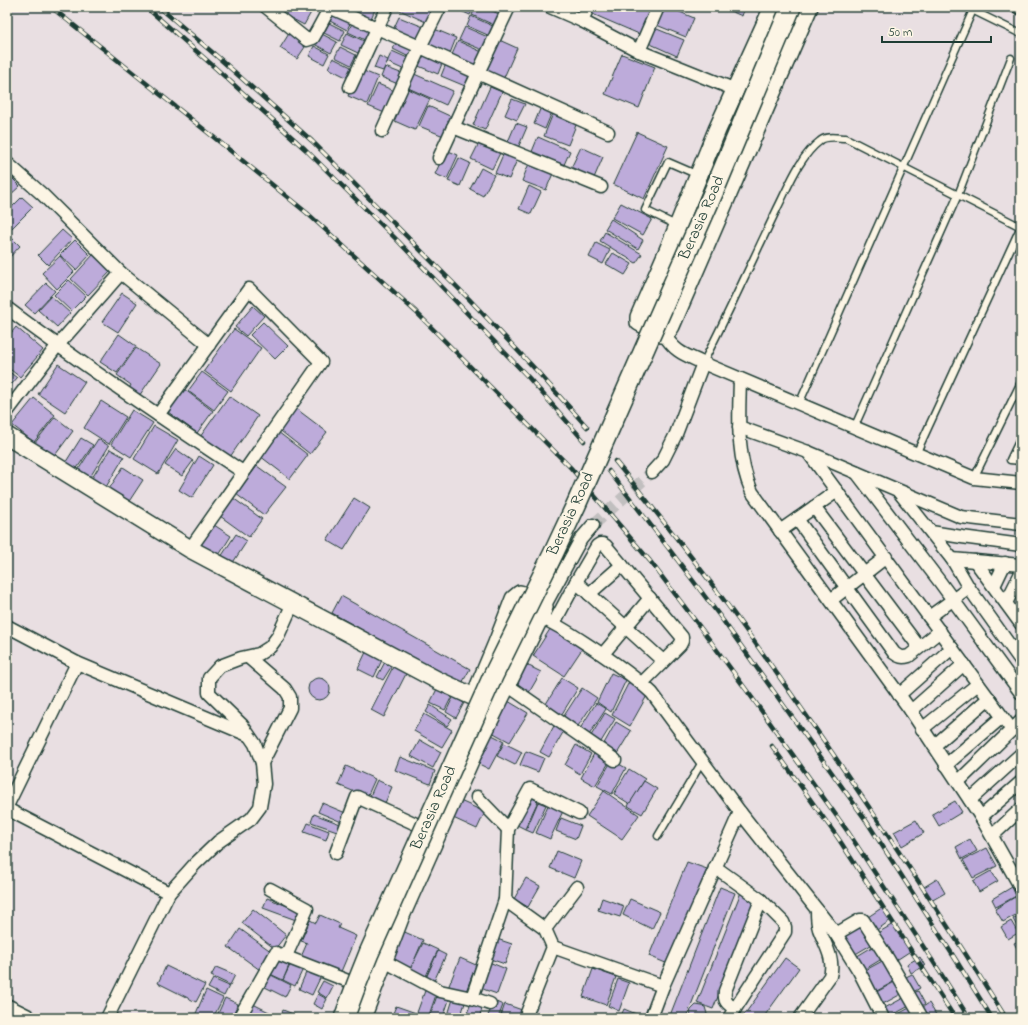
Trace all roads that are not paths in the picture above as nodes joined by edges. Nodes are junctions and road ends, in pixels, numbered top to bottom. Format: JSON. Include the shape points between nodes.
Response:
{"nodes":[{"id":1,"x":266,"y":7,"type":"edge"},
{"id":2,"x":330,"y":7,"type":"edge"},
{"id":3,"x":387,"y":7,"type":"edge"},
{"id":4,"x":440,"y":7,"type":"edge"},
{"id":5,"x":510,"y":7,"type":"edge"},
{"id":6,"x":550,"y":7,"type":"edge"},
{"id":7,"x":588,"y":7,"type":"edge"},
{"id":8,"x":658,"y":7,"type":"edge"},
{"id":9,"x":773,"y":7,"type":"edge"},
{"id":10,"x":791,"y":7,"type":"edge"},
{"id":11,"x":809,"y":7,"type":"edge"},
{"id":12,"x":966,"y":7,"type":"edge"},
{"id":13,"x":1012,"y":7,"type":"edge"},
{"id":14,"x":973,"y":10,"type":"junction"},
{"id":15,"x":1021,"y":12,"type":"edge"},
{"id":16,"x":582,"y":21,"type":"junction"},
{"id":17,"x":378,"y":28,"type":"junction"},
{"id":18,"x":1021,"y":34,"type":"edge"},
{"id":19,"x":420,"y":47,"type":"junction"},
{"id":20,"x":639,"y":51,"type":"junction"},
{"id":21,"x":1012,"y":58,"type":"dead end"},
{"id":22,"x":478,"y":73,"type":"junction"},
{"id":23,"x":350,"y":87,"type":"dead end"},
{"id":24,"x":736,"y":90,"type":"junction"},
{"id":25,"x":453,"y":127,"type":"junction"},
{"id":26,"x":382,"y":131,"type":"dead end"},
{"id":27,"x":608,"y":132,"type":"dead end"},
{"id":28,"x":439,"y":158,"type":"dead end"},
{"id":29,"x":7,"y":163,"type":"edge"},
{"id":30,"x":904,"y":167,"type":"junction"},
{"id":31,"x":699,"y":175,"type":"junction"},
{"id":32,"x":601,"y":187,"type":"dead end"},
{"id":33,"x":958,"y":195,"type":"junction"},
{"id":34,"x":678,"y":226,"type":"junction"},
{"id":35,"x":1021,"y":226,"type":"edge"},
{"id":36,"x":121,"y":273,"type":"junction"},
{"id":37,"x":7,"y":308,"type":"edge"},
{"id":38,"x":663,"y":333,"type":"junction"},
{"id":39,"x":209,"y":345,"type":"junction"},
{"id":40,"x":57,"y":346,"type":"junction"},
{"id":41,"x":702,"y":363,"type":"junction"},
{"id":42,"x":740,"y":379,"type":"junction"},
{"id":43,"x":1021,"y":382,"type":"edge"},
{"id":44,"x":799,"y":404,"type":"junction"},
{"id":45,"x":7,"y":412,"type":"edge"},
{"id":46,"x":158,"y":416,"type":"junction"},
{"id":47,"x":739,"y":428,"type":"junction"},
{"id":48,"x":854,"y":428,"type":"junction"},
{"id":49,"x":7,"y":436,"type":"edge"},
{"id":50,"x":1021,"y":437,"type":"edge"},
{"id":51,"x":808,"y":452,"type":"junction"},
{"id":52,"x":916,"y":454,"type":"junction"},
{"id":53,"x":1021,"y":461,"type":"edge"},
{"id":54,"x":243,"y":472,"type":"junction"},
{"id":55,"x":652,"y":472,"type":"tunnel mouth"},
{"id":56,"x":856,"y":472,"type":"junction"},
{"id":57,"x":974,"y":478,"type":"junction"},
{"id":58,"x":1021,"y":483,"type":"edge"},
{"id":59,"x":898,"y":490,"type":"junction"},
{"id":60,"x":837,"y":491,"type":"junction"},
{"id":61,"x":814,"y":507,"type":"junction"},
{"id":62,"x":797,"y":519,"type":"junction"},
{"id":63,"x":1021,"y":524,"type":"edge"},
{"id":64,"x":593,"y":525,"type":"tunnel mouth"},
{"id":65,"x":780,"y":531,"type":"junction"},
{"id":66,"x":931,"y":532,"type":"junction"},
{"id":67,"x":1021,"y":545,"type":"edge"},
{"id":68,"x":190,"y":549,"type":"junction"},
{"id":69,"x":886,"y":558,"type":"junction"},
{"id":70,"x":952,"y":559,"type":"junction"},
{"id":71,"x":975,"y":561,"type":"junction"},
{"id":72,"x":1005,"y":563,"type":"junction"},
{"id":73,"x":622,"y":565,"type":"junction"},
{"id":74,"x":1021,"y":565,"type":"edge"},
{"id":75,"x":1021,"y":573,"type":"edge"},
{"id":76,"x":864,"y":574,"type":"junction"},
{"id":77,"x":576,"y":582,"type":"junction"},
{"id":78,"x":994,"y":586,"type":"junction"},
{"id":79,"x":848,"y":588,"type":"junction"},
{"id":80,"x":969,"y":588,"type":"junction"},
{"id":81,"x":589,"y":594,"type":"junction"},
{"id":82,"x":650,"y":598,"type":"junction"},
{"id":83,"x":831,"y":600,"type":"junction"},
{"id":84,"x":953,"y":600,"type":"junction"},
{"id":85,"x":293,"y":603,"type":"junction"},
{"id":86,"x":1006,"y":603,"type":"junction"},
{"id":87,"x":546,"y":615,"type":"junction"},
{"id":88,"x":930,"y":617,"type":"junction"},
{"id":89,"x":1020,"y":619,"type":"edge"},
{"id":90,"x":7,"y":626,"type":"edge"},
{"id":91,"x":626,"y":627,"type":"junction"},
{"id":92,"x":940,"y":631,"type":"junction"},
{"id":93,"x":919,"y":647,"type":"junction"},
{"id":94,"x":952,"y":648,"type":"junction"},
{"id":95,"x":603,"y":654,"type":"junction"},
{"id":96,"x":248,"y":657,"type":"junction"},
{"id":97,"x":1020,"y":657,"type":"edge"},
{"id":98,"x":663,"y":662,"type":"junction"},
{"id":99,"x":77,"y":663,"type":"junction"},
{"id":100,"x":964,"y":664,"type":"junction"},
{"id":101,"x":642,"y":684,"type":"junction"},
{"id":102,"x":978,"y":684,"type":"junction"},
{"id":103,"x":507,"y":685,"type":"junction"},
{"id":104,"x":1021,"y":693,"type":"edge"},
{"id":105,"x":899,"y":695,"type":"junction"},
{"id":106,"x":474,"y":697,"type":"junction"},
{"id":107,"x":989,"y":698,"type":"junction"},
{"id":108,"x":911,"y":712,"type":"junction"},
{"id":109,"x":1002,"y":717,"type":"junction"},
{"id":110,"x":1021,"y":722,"type":"edge"},
{"id":111,"x":922,"y":729,"type":"junction"},
{"id":112,"x":1012,"y":730,"type":"junction"},
{"id":113,"x":249,"y":735,"type":"junction"},
{"id":114,"x":934,"y":746,"type":"junction"},
{"id":115,"x":1021,"y":754,"type":"edge"},
{"id":116,"x":615,"y":760,"type":"dead end"},
{"id":117,"x":702,"y":762,"type":"junction"},
{"id":118,"x":262,"y":763,"type":"junction"},
{"id":119,"x":946,"y":765,"type":"junction"},
{"id":120,"x":958,"y":782,"type":"junction"},
{"id":121,"x":1021,"y":782,"type":"edge"},
{"id":122,"x":477,"y":797,"type":"dead end"},
{"id":123,"x":970,"y":800,"type":"junction"},
{"id":124,"x":7,"y":806,"type":"edge"},
{"id":125,"x":7,"y":809,"type":"edge"},
{"id":126,"x":1021,"y":809,"type":"edge"},
{"id":127,"x":740,"y":812,"type":"junction"},
{"id":128,"x":579,"y":813,"type":"dead end"},
{"id":129,"x":981,"y":817,"type":"junction"},
{"id":130,"x":418,"y":824,"type":"junction"},
{"id":131,"x":508,"y":829,"type":"junction"},
{"id":132,"x":658,"y":836,"type":"dead end"},
{"id":133,"x":992,"y":836,"type":"junction"},
{"id":134,"x":336,"y":853,"type":"dead end"},
{"id":135,"x":715,"y":867,"type":"junction"},
{"id":136,"x":1020,"y":881,"type":"edge"},
{"id":137,"x":577,"y":887,"type":"dead end"},
{"id":138,"x":270,"y":889,"type":"dead end"},
{"id":139,"x":169,"y":893,"type":"junction"},
{"id":140,"x":505,"y":900,"type":"junction"},
{"id":141,"x":761,"y":900,"type":"junction"},
{"id":142,"x":817,"y":910,"type":"junction"},
{"id":143,"x":545,"y":929,"type":"junction"},
{"id":144,"x":836,"y":934,"type":"junction"},
{"id":145,"x":553,"y":947,"type":"junction"},
{"id":146,"x":286,"y":956,"type":"junction"},
{"id":147,"x":384,"y":961,"type":"junction"},
{"id":148,"x":348,"y":981,"type":"junction"},
{"id":149,"x":663,"y":986,"type":"junction"},
{"id":150,"x":472,"y":998,"type":"junction"},
{"id":151,"x":490,"y":1004,"type":"dead end"},
{"id":152,"x":7,"y":1008,"type":"edge"},
{"id":153,"x":732,"y":1014,"type":"edge"},
{"id":154,"x":27,"y":1018,"type":"edge"},
{"id":155,"x":107,"y":1018,"type":"edge"},
{"id":156,"x":239,"y":1018,"type":"edge"},
{"id":157,"x":334,"y":1018,"type":"edge"},
{"id":158,"x":344,"y":1018,"type":"edge"},
{"id":159,"x":362,"y":1018,"type":"edge"},
{"id":160,"x":525,"y":1018,"type":"edge"},
{"id":161,"x":651,"y":1018,"type":"edge"},
{"id":162,"x":800,"y":1018,"type":"edge"},
{"id":163,"x":883,"y":1018,"type":"edge"},
{"id":164,"x":922,"y":1018,"type":"edge"}],
"edges":[{"from":1,"to":2,"type":"street","via":[[307,40],[313,38]]},
{"from":2,"to":17,"type":"street"},
{"from":3,"to":17,"type":"street"},
{"from":4,"to":19,"type":"street"},
{"from":5,"to":22,"type":"street"},
{"from":6,"to":16,"type":"street"},
{"from":7,"to":16,"type":"street"},
{"from":8,"to":20,"type":"street"},
{"from":9,"to":24,"type":"street"},
{"from":10,"to":158,"type":"main road","name":"Berasia Road","bridge":true,"via":[[640,360],[556,546],[481,701],[369,952]]},
{"from":11,"to":38,"type":"street","via":[[671,326]]},
{"from":12,"to":14,"type":"lane"},
{"from":13,"to":15,"type":"lane"},
{"from":14,"to":18,"type":"lane"},
{"from":14,"to":30,"type":"lane"},
{"from":16,"to":20,"type":"street"},
{"from":17,"to":19,"type":"street"},
{"from":17,"to":23,"type":"street"},
{"from":19,"to":22,"type":"street"},
{"from":19,"to":26,"type":"street"},
{"from":20,"to":24,"type":"street"},
{"from":21,"to":33,"type":"lane"},
{"from":22,"to":25,"type":"street"},
{"from":22,"to":27,"type":"street"},
{"from":24,"to":31,"type":"street"},
{"from":25,"to":28,"type":"street"},
{"from":25,"to":32,"type":"street"},
{"from":29,"to":36,"type":"street"},
{"from":30,"to":33,"type":"lane"},
{"from":30,"to":41,"type":"lane","via":[[846,138],[821,139],[809,151],[791,181]]},
{"from":30,"to":44,"type":"lane"},
{"from":31,"to":34,"type":"street"},
{"from":31,"to":34,"type":"lane","via":[[668,162],[645,210]]},
{"from":33,"to":35,"type":"lane"},
{"from":33,"to":48,"type":"lane"},
{"from":34,"to":38,"type":"street","via":[[639,317],[639,322],[660,334]]},
{"from":35,"to":52,"type":"lane"},
{"from":36,"to":39,"type":"street"},
{"from":36,"to":40,"type":"street"},
{"from":37,"to":40,"type":"street"},
{"from":38,"to":41,"type":"street","via":[[679,352]]},
{"from":39,"to":46,"type":"street"},
{"from":39,"to":54,"type":"street","via":[[249,289],[321,362]]},
{"from":40,"to":45,"type":"street"},
{"from":40,"to":46,"type":"street"},
{"from":41,"to":42,"type":"street"},
{"from":41,"to":55,"type":"street","via":[[676,434],[663,460]]},
{"from":42,"to":44,"type":"street"},
{"from":42,"to":47,"type":"street"},
{"from":43,"to":57,"type":"lane"},
{"from":44,"to":48,"type":"street"},
{"from":46,"to":54,"type":"street"},
{"from":47,"to":51,"type":"street"},
{"from":47,"to":65,"type":"street","via":[[746,479],[752,492]]},
{"from":48,"to":52,"type":"street"},
{"from":49,"to":68,"type":"street"},
{"from":50,"to":53,"type":"lane","via":[[1010,460]]},
{"from":51,"to":56,"type":"street"},
{"from":51,"to":60,"type":"street"},
{"from":52,"to":57,"type":"street"},
{"from":54,"to":68,"type":"street"},
{"from":56,"to":59,"type":"street"},
{"from":56,"to":84,"type":"street"},
{"from":57,"to":58,"type":"street"},
{"from":59,"to":63,"type":"street","via":[[961,517]]},
{"from":59,"to":66,"type":"street"},
{"from":60,"to":61,"type":"street"},
{"from":60,"to":69,"type":"street"},
{"from":61,"to":62,"type":"street"},
{"from":61,"to":76,"type":"street"},
{"from":62,"to":65,"type":"street"},
{"from":62,"to":79,"type":"street"},
{"from":64,"to":87,"type":"street","via":[[576,548]]},
{"from":65,"to":83,"type":"street"},
{"from":66,"to":67,"type":"street"},
{"from":66,"to":70,"type":"street"},
{"from":68,"to":85,"type":"street"},
{"from":69,"to":76,"type":"street"},
{"from":69,"to":88,"type":"street"},
{"from":70,"to":71,"type":"street"},
{"from":70,"to":80,"type":"street"},
{"from":71,"to":72,"type":"street"},
{"from":71,"to":78,"type":"street"},
{"from":72,"to":74,"type":"street"},
{"from":72,"to":78,"type":"street"},
{"from":73,"to":77,"type":"street","via":[[606,546],[600,544]]},
{"from":73,"to":81,"type":"street"},
{"from":73,"to":82,"type":"street"},
{"from":75,"to":86,"type":"street"},
{"from":76,"to":79,"type":"street"},
{"from":76,"to":93,"type":"street"},
{"from":77,"to":81,"type":"street"},
{"from":77,"to":87,"type":"street"},
{"from":78,"to":86,"type":"street"},
{"from":79,"to":83,"type":"street"},
{"from":79,"to":93,"type":"street","via":[[899,657],[909,656]]},
{"from":80,"to":84,"type":"street"},
{"from":80,"to":97,"type":"street"},
{"from":81,"to":91,"type":"street"},
{"from":82,"to":91,"type":"street"},
{"from":82,"to":98,"type":"street","via":[[682,637],[680,645]]},
{"from":83,"to":105,"type":"street"},
{"from":84,"to":88,"type":"street"},
{"from":84,"to":104,"type":"street"},
{"from":85,"to":96,"type":"street","via":[[270,647]]},
{"from":85,"to":106,"type":"street"},
{"from":86,"to":89,"type":"street"},
{"from":87,"to":95,"type":"street"},
{"from":87,"to":103,"type":"street"},
{"from":87,"to":106,"type":"street","via":[[538,601],[520,594],[514,599]]},
{"from":88,"to":92,"type":"street"},
{"from":90,"to":99,"type":"street"},
{"from":91,"to":95,"type":"street"},
{"from":91,"to":98,"type":"street"},
{"from":92,"to":93,"type":"street"},
{"from":92,"to":94,"type":"street"},
{"from":94,"to":100,"type":"street"},
{"from":94,"to":105,"type":"street"},
{"from":95,"to":101,"type":"street"},
{"from":96,"to":113,"type":"street","via":[[220,666],[208,678],[209,693]]},
{"from":96,"to":118,"type":"street","via":[[285,688],[290,697],[290,708]]},
{"from":98,"to":101,"type":"street"},
{"from":99,"to":113,"type":"street"},
{"from":99,"to":124,"type":"street"},
{"from":100,"to":102,"type":"street"},
{"from":100,"to":108,"type":"street"},
{"from":101,"to":117,"type":"street","via":[[660,702]]},
{"from":102,"to":107,"type":"street"},
{"from":102,"to":111,"type":"street"},
{"from":103,"to":116,"type":"street"},
{"from":103,"to":147,"type":"street","via":[[400,918]]},
{"from":105,"to":108,"type":"street"},
{"from":106,"to":130,"type":"street"},
{"from":107,"to":109,"type":"street"},
{"from":107,"to":114,"type":"street"},
{"from":108,"to":111,"type":"street"},
{"from":109,"to":112,"type":"street"},
{"from":109,"to":119,"type":"street"},
{"from":110,"to":112,"type":"street"},
{"from":111,"to":114,"type":"street"},
{"from":112,"to":120,"type":"street"},
{"from":113,"to":118,"type":"street"},
{"from":114,"to":119,"type":"street"},
{"from":115,"to":123,"type":"street"},
{"from":117,"to":127,"type":"street"},
{"from":117,"to":132,"type":"lane"},
{"from":118,"to":139,"type":"street","via":[[264,784],[260,807],[251,819],[206,853]]},
{"from":119,"to":120,"type":"street"},
{"from":120,"to":123,"type":"street"},
{"from":121,"to":129,"type":"street"},
{"from":122,"to":131,"type":"street"},
{"from":123,"to":129,"type":"street"},
{"from":125,"to":139,"type":"street"},
{"from":126,"to":133,"type":"street"},
{"from":127,"to":135,"type":"street"},
{"from":127,"to":142,"type":"street"},
{"from":128,"to":131,"type":"street","via":[[530,789]]},
{"from":129,"to":133,"type":"street"},
{"from":130,"to":134,"type":"street","via":[[358,797]]},
{"from":130,"to":148,"type":"street"},
{"from":131,"to":140,"type":"street"},
{"from":133,"to":136,"type":"street"},
{"from":135,"to":141,"type":"street"},
{"from":135,"to":149,"type":"street"},
{"from":137,"to":143,"type":"street"},
{"from":138,"to":146,"type":"street","via":[[307,909]]},
{"from":139,"to":155,"type":"street"},
{"from":140,"to":143,"type":"street"},
{"from":140,"to":150,"type":"street"},
{"from":141,"to":153,"type":"street","via":[[725,991],[724,998]]},
{"from":141,"to":153,"type":"street","via":[[783,922],[785,932]]},
{"from":142,"to":144,"type":"street"},
{"from":142,"to":162,"type":"street","via":[[817,921],[831,958],[832,969],[830,976]]},
{"from":143,"to":145,"type":"street"},
{"from":144,"to":163,"type":"street"},
{"from":144,"to":164,"type":"street","via":[[863,920]]},
{"from":145,"to":149,"type":"street"},
{"from":145,"to":160,"type":"street"},
{"from":146,"to":148,"type":"street"},
{"from":146,"to":156,"type":"street","via":[[276,953]]},
{"from":147,"to":150,"type":"street","via":[[440,991]]},
{"from":147,"to":159,"type":"street"},
{"from":148,"to":157,"type":"street"},
{"from":149,"to":161,"type":"street"},
{"from":150,"to":151,"type":"street"},
{"from":152,"to":154,"type":"street"}]}
